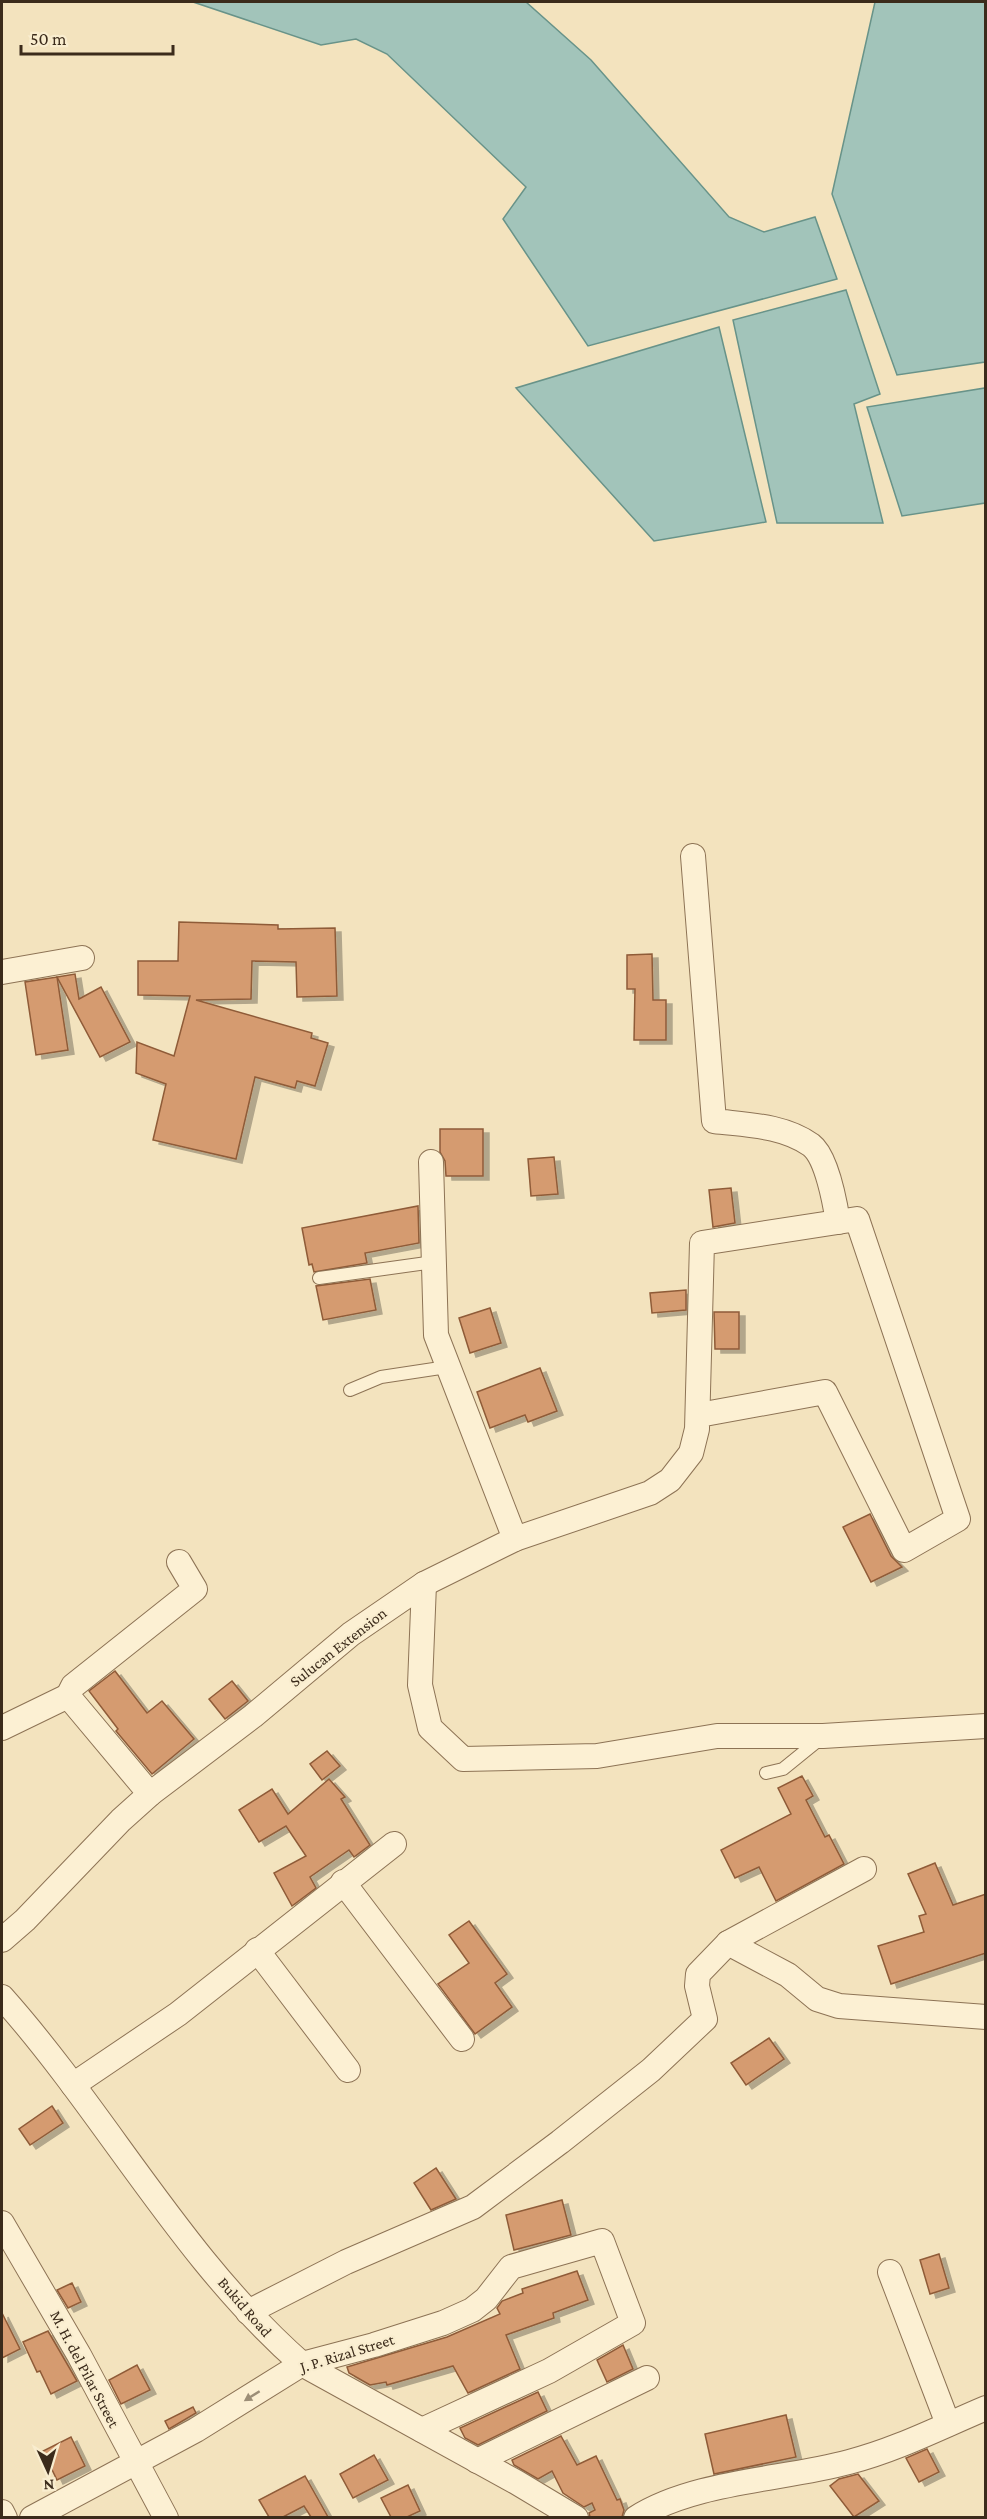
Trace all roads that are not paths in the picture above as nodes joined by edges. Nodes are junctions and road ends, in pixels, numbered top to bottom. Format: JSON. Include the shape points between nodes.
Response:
{"nodes":[{"id":1,"x":693,"y":856,"type":"dead end"},
{"id":2,"x":82,"y":958,"type":"dead end"},
{"id":3,"x":2,"y":972,"type":"edge"},
{"id":4,"x":431,"y":1162,"type":"dead end"},
{"id":5,"x":838,"y":1222,"type":"junction"},
{"id":6,"x":434,"y":1262,"type":"junction"},
{"id":7,"x":319,"y":1278,"type":"dead end"},
{"id":8,"x":447,"y":1367,"type":"junction"},
{"id":9,"x":350,"y":1390,"type":"dead end"},
{"id":10,"x":699,"y":1415,"type":"junction"},
{"id":11,"x":515,"y":1539,"type":"junction"},
{"id":12,"x":179,"y":1562,"type":"dead end"},
{"id":13,"x":424,"y":1584,"type":"junction"},
{"id":14,"x":68,"y":1696,"type":"junction"},
{"id":15,"x":986,"y":1726,"type":"edge"},
{"id":16,"x":2,"y":1728,"type":"edge"},
{"id":17,"x":823,"y":1736,"type":"junction"},
{"id":18,"x":766,"y":1773,"type":"dead end"},
{"id":19,"x":150,"y":1794,"type":"junction"},
{"id":20,"x":394,"y":1844,"type":"dead end"},
{"id":21,"x":864,"y":1869,"type":"dead end"},
{"id":22,"x":343,"y":1882,"type":"junction"},
{"id":23,"x":2,"y":1940,"type":"edge"},
{"id":24,"x":728,"y":1943,"type":"junction"},
{"id":25,"x":257,"y":1950,"type":"junction"},
{"id":26,"x":2,"y":1997,"type":"edge"},
{"id":27,"x":986,"y":2017,"type":"edge"},
{"id":28,"x":462,"y":2039,"type":"dead end"},
{"id":29,"x":348,"y":2070,"type":"dead end"},
{"id":30,"x":73,"y":2085,"type":"junction"},
{"id":31,"x":2,"y":2223,"type":"edge"},
{"id":32,"x":890,"y":2272,"type":"dead end"},
{"id":33,"x":248,"y":2312,"type":"junction"},
{"id":34,"x":302,"y":2364,"type":"junction"},
{"id":35,"x":647,"y":2378,"type":"dead end"},
{"id":36,"x":986,"y":2408,"type":"edge"},
{"id":37,"x":948,"y":2424,"type":"junction"},
{"id":38,"x":422,"y":2430,"type":"junction"},
{"id":39,"x":477,"y":2461,"type":"junction"},
{"id":40,"x":135,"y":2462,"type":"junction"},
{"id":41,"x":2,"y":2512,"type":"edge"},
{"id":42,"x":4,"y":2517,"type":"edge"},
{"id":43,"x":32,"y":2517,"type":"edge"},
{"id":44,"x":166,"y":2517,"type":"edge"},
{"id":45,"x":576,"y":2517,"type":"edge"},
{"id":46,"x":636,"y":2517,"type":"edge"}],
"edges":[{"from":1,"to":5,"type":"street","via":[[714,1121],[772,1128],[813,1146],[830,1179]]},
{"from":2,"to":3,"type":"street"},
{"from":4,"to":6,"type":"street"},
{"from":5,"to":10,"type":"street","name":"Sulucan Extension","via":[[702,1243]]},
{"from":5,"to":10,"type":"street","via":[[857,1219],[958,1519],[904,1550],[825,1392]]},
{"from":6,"to":7,"type":"lane"},
{"from":6,"to":8,"type":"street","via":[[436,1335]]},
{"from":8,"to":9,"type":"lane","via":[[381,1377]]},
{"from":8,"to":11,"type":"street"},
{"from":10,"to":11,"type":"street","name":"Sulucan Extension","via":[[691,1453],[659,1488]]},
{"from":11,"to":13,"type":"street","name":"Sulucan Extension"},
{"from":12,"to":14,"type":"street","via":[[195,1589],[73,1686]]},
{"from":13,"to":17,"type":"street","via":[[420,1685],[430,1728],[464,1759],[597,1756],[717,1736]]},
{"from":13,"to":19,"type":"street","name":"Sulucan Extension","via":[[351,1634],[253,1716]]},
{"from":14,"to":16,"type":"street"},
{"from":14,"to":19,"type":"street"},
{"from":15,"to":17,"type":"street"},
{"from":17,"to":18,"type":"lane","via":[[783,1769]]},
{"from":19,"to":23,"type":"street","name":"Sulucan Extension"},
{"from":20,"to":22,"type":"street"},
{"from":21,"to":24,"type":"street"},
{"from":22,"to":25,"type":"street"},
{"from":22,"to":28,"type":"street"},
{"from":24,"to":27,"type":"street","via":[[788,1975],[817,1999],[839,2006]]},
{"from":24,"to":33,"type":"street","via":[[698,1974],[705,2019],[651,2070],[560,2142],[473,2207],[346,2262]]},
{"from":25,"to":29,"type":"street"},
{"from":25,"to":30,"type":"street","via":[[177,2014]]},
{"from":26,"to":30,"type":"street","name":"Bukid Road"},
{"from":30,"to":33,"type":"street","name":"Bukid Road","via":[[190,2242]]},
{"from":31,"to":40,"type":"street","name":"M. H. del Pilar Street","via":[[79,2355]]},
{"from":32,"to":37,"type":"street"},
{"from":33,"to":34,"type":"street","name":"Bukid Road"},
{"from":34,"to":38,"type":"street","name":"Bukid Road"},
{"from":34,"to":38,"type":"street","name":"J. P. Rizal Street","via":[[443,2323],[486,2299],[511,2267],[602,2241],[633,2323],[549,2371]]},
{"from":34,"to":40,"type":"street","name":"J. P. Rizal Street","one_way":true,"via":[[196,2430]]},
{"from":35,"to":39,"type":"street"},
{"from":36,"to":37,"type":"street"},
{"from":37,"to":46,"type":"street","via":[[850,2462],[698,2493]]},
{"from":38,"to":39,"type":"street","name":"Bukid Road"},
{"from":39,"to":45,"type":"street","name":"Bukid Road"},
{"from":40,"to":43,"type":"street","name":"J. P. Rizal Street"},
{"from":40,"to":44,"type":"street","name":"M. H. del Pilar Street"},
{"from":41,"to":42,"type":"street"}]}
